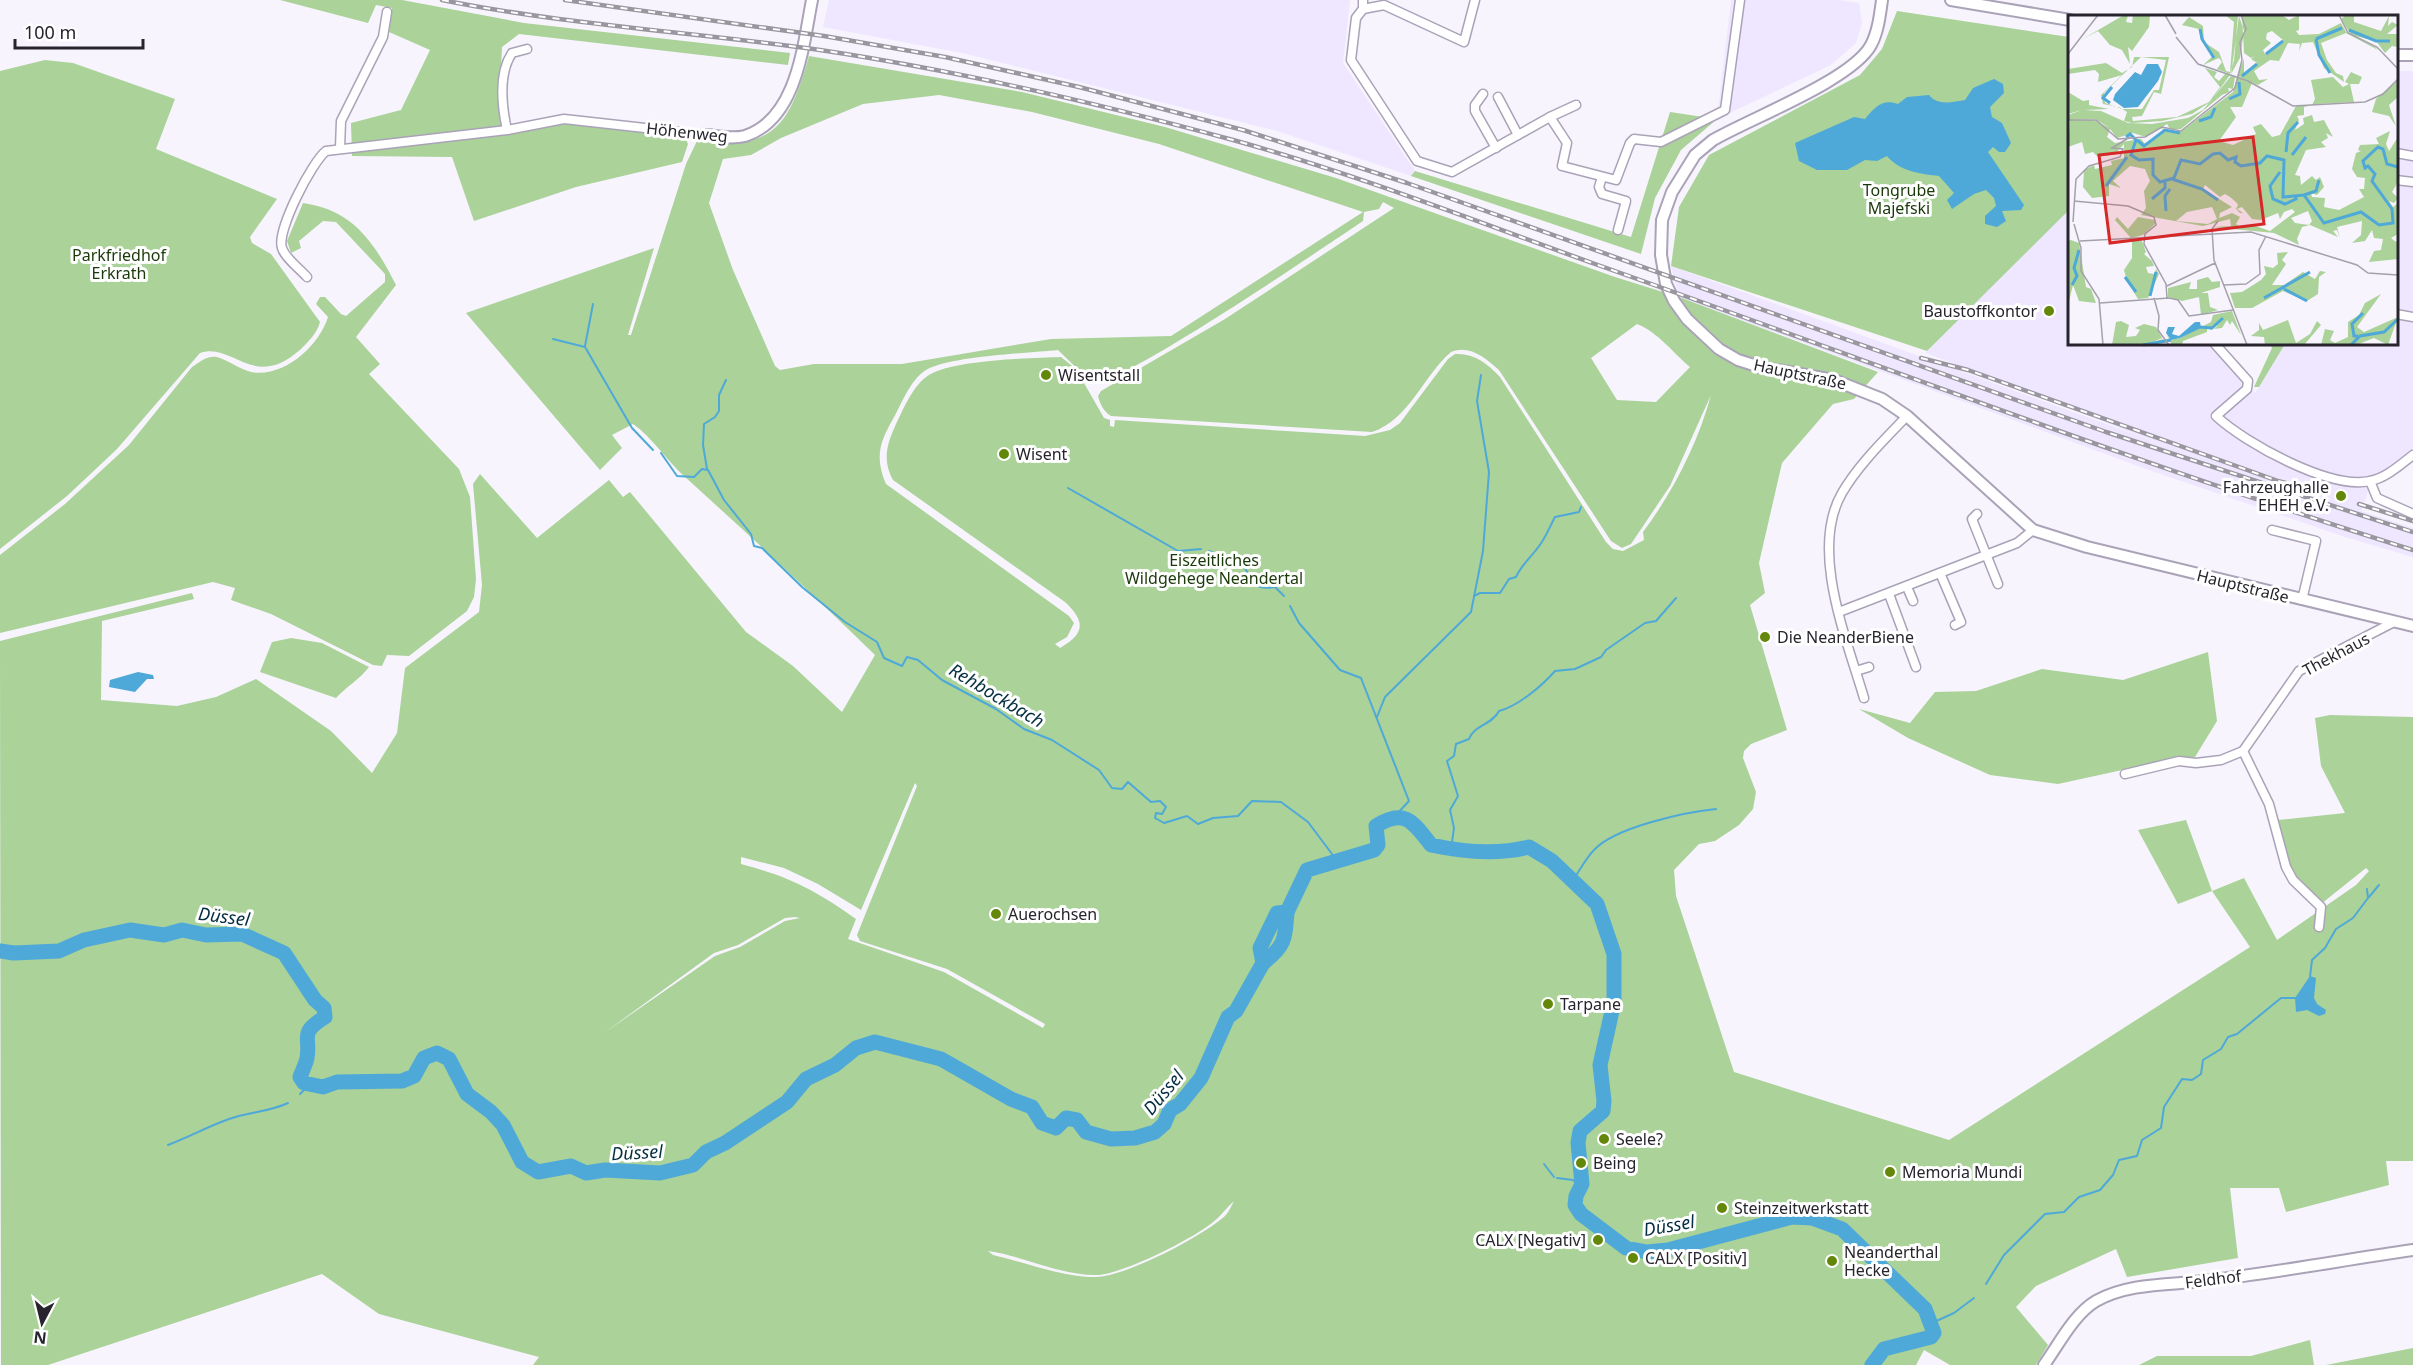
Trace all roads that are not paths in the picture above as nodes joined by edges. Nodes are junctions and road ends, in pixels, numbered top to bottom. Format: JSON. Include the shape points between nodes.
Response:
{"nodes":[{"id":1,"x":812,"y":0,"type":"edge"},
{"id":2,"x":1475,"y":0,"type":"edge"},
{"id":3,"x":1740,"y":0,"type":"edge"},
{"id":4,"x":1882,"y":0,"type":"edge"},
{"id":5,"x":1951,"y":0,"type":"edge"},
{"id":6,"x":1363,"y":4,"type":"edge"},
{"id":7,"x":387,"y":12,"type":"dead end"},
{"id":8,"x":2068,"y":20,"type":"edge"},
{"id":9,"x":526,"y":49,"type":"dead end"},
{"id":10,"x":2398,"y":55,"type":"edge"},
{"id":11,"x":2413,"y":56,"type":"edge"},
{"id":12,"x":1483,"y":94,"type":"dead end"},
{"id":13,"x":1498,"y":97,"type":"dead end"},
{"id":14,"x":1576,"y":105,"type":"dead end"},
{"id":15,"x":1550,"y":117,"type":"junction"},
{"id":16,"x":507,"y":130,"type":"junction"},
{"id":17,"x":708,"y":135,"type":"joint"},
{"id":18,"x":1518,"y":135,"type":"junction"},
{"id":19,"x":1496,"y":147,"type":"junction"},
{"id":20,"x":340,"y":148,"type":"junction"},
{"id":21,"x":2398,"y":153,"type":"edge"},
{"id":22,"x":2413,"y":156,"type":"edge"},
{"id":23,"x":1602,"y":177,"type":"junction"},
{"id":24,"x":2398,"y":180,"type":"edge"},
{"id":25,"x":2413,"y":182,"type":"edge"},
{"id":26,"x":1618,"y":230,"type":"dead end"},
{"id":27,"x":307,"y":277,"type":"dead end"},
{"id":28,"x":2398,"y":314,"type":"edge"},
{"id":29,"x":2413,"y":316,"type":"edge"},
{"id":30,"x":2216,"y":345,"type":"edge"},
{"id":31,"x":1907,"y":416,"type":"junction"},
{"id":32,"x":2413,"y":455,"type":"edge"},
{"id":33,"x":2370,"y":481,"type":"junction"},
{"id":34,"x":1977,"y":514,"type":"dead end"},
{"id":35,"x":2413,"y":514,"type":"edge"},
{"id":36,"x":2033,"y":530,"type":"junction"},
{"id":37,"x":2272,"y":530,"type":"dead end"},
{"id":38,"x":1986,"y":556,"type":"junction"},
{"id":39,"x":1940,"y":573,"type":"junction"},
{"id":40,"x":1998,"y":584,"type":"dead end"},
{"id":41,"x":1907,"y":587,"type":"junction"},
{"id":42,"x":1889,"y":594,"type":"junction"},
{"id":43,"x":2302,"y":600,"type":"junction"},
{"id":44,"x":1913,"y":601,"type":"dead end"},
{"id":45,"x":1839,"y":612,"type":"junction"},
{"id":46,"x":2394,"y":622,"type":"junction"},
{"id":47,"x":1955,"y":625,"type":"dead end"},
{"id":48,"x":2413,"y":626,"type":"edge"},
{"id":49,"x":1869,"y":667,"type":"dead end"},
{"id":50,"x":1916,"y":667,"type":"dead end"},
{"id":51,"x":1856,"y":672,"type":"junction"},
{"id":52,"x":1864,"y":698,"type":"dead end"},
{"id":53,"x":2243,"y":751,"type":"junction"},
{"id":54,"x":2124,"y":774,"type":"dead end"},
{"id":55,"x":2319,"y":927,"type":"dead end"},
{"id":56,"x":2413,"y":1250,"type":"edge"},
{"id":57,"x":2044,"y":1365,"type":"edge"}],
"edges":[{"from":1,"to":17,"type":"street","name":"Höhenweg","via":[[791,84],[780,109],[770,121],[743,136]]},
{"from":2,"to":6,"type":"street","via":[[1464,42],[1384,5]]},
{"from":3,"to":23,"type":"street","via":[[1725,110],[1660,142],[1634,139],[1616,180]]},
{"from":4,"to":31,"type":"street","name":"Hauptstraße","via":[[1875,35],[1859,62],[1839,76],[1741,124],[1695,155],[1665,208],[1661,255],[1666,284],[1674,301],[1719,349],[1760,367],[1850,384]]},
{"from":5,"to":8,"type":"street"},
{"from":6,"to":19,"type":"street","via":[[1356,18],[1351,60],[1417,161],[1452,172]]},
{"from":7,"to":20,"type":"street","via":[[383,37],[341,122]]},
{"from":9,"to":16,"type":"street","via":[[512,53],[507,63],[503,110]]},
{"from":10,"to":11,"type":"street"},
{"from":12,"to":19,"type":"street","via":[[1475,111]]},
{"from":13,"to":18,"type":"street"},
{"from":14,"to":15,"type":"street"},
{"from":15,"to":18,"type":"street"},
{"from":15,"to":23,"type":"street","via":[[1567,143],[1562,166]]},
{"from":16,"to":17,"type":"street","name":"Höhenweg","via":[[564,119]]},
{"from":16,"to":20,"type":"street","name":"Höhenweg"},
{"from":18,"to":19,"type":"street"},
{"from":20,"to":27,"type":"street","name":"Höhenweg","via":[[322,153],[283,231],[283,251]]},
{"from":21,"to":22,"type":"street"},
{"from":23,"to":26,"type":"street","via":[[1602,194],[1626,201]]},
{"from":24,"to":25,"type":"street"},
{"from":28,"to":29,"type":"street"},
{"from":30,"to":33,"type":"street","via":[[2248,381],[2247,389],[2216,416],[2228,428],[2258,448],[2331,478],[2356,483]]},
{"from":31,"to":36,"type":"street","name":"Hauptstraße"},
{"from":31,"to":45,"type":"street","via":[[1847,486],[1834,514],[1830,560]]},
{"from":32,"to":33,"type":"street","via":[[2386,475]]},
{"from":33,"to":35,"type":"street","via":[[2377,498]]},
{"from":34,"to":38,"type":"street","via":[[1972,519]]},
{"from":36,"to":38,"type":"street","via":[[2017,543]]},
{"from":36,"to":43,"type":"street","name":"Hauptstraße"},
{"from":37,"to":43,"type":"street","name":"Hauptstraße","via":[[2316,541]]},
{"from":38,"to":39,"type":"street"},
{"from":38,"to":40,"type":"street"},
{"from":39,"to":41,"type":"street"},
{"from":39,"to":47,"type":"street","via":[[1961,622]]},
{"from":41,"to":42,"type":"street"},
{"from":41,"to":44,"type":"street"},
{"from":42,"to":45,"type":"street"},
{"from":42,"to":50,"type":"street"},
{"from":43,"to":46,"type":"street","name":"Hauptstraße"},
{"from":45,"to":51,"type":"street"},
{"from":46,"to":48,"type":"street","name":"Hauptstraße"},
{"from":46,"to":53,"type":"street","name":"Thekhaus","via":[[2299,672]]},
{"from":49,"to":51,"type":"street"},
{"from":51,"to":52,"type":"street"},
{"from":53,"to":54,"type":"street","via":[[2221,760],[2179,761]]},
{"from":53,"to":55,"type":"street","via":[[2268,804],[2286,867],[2293,880],[2321,908]]},
{"from":56,"to":57,"type":"street","name":"Feldhof","via":[[2111,1294],[2079,1317]]}]}
